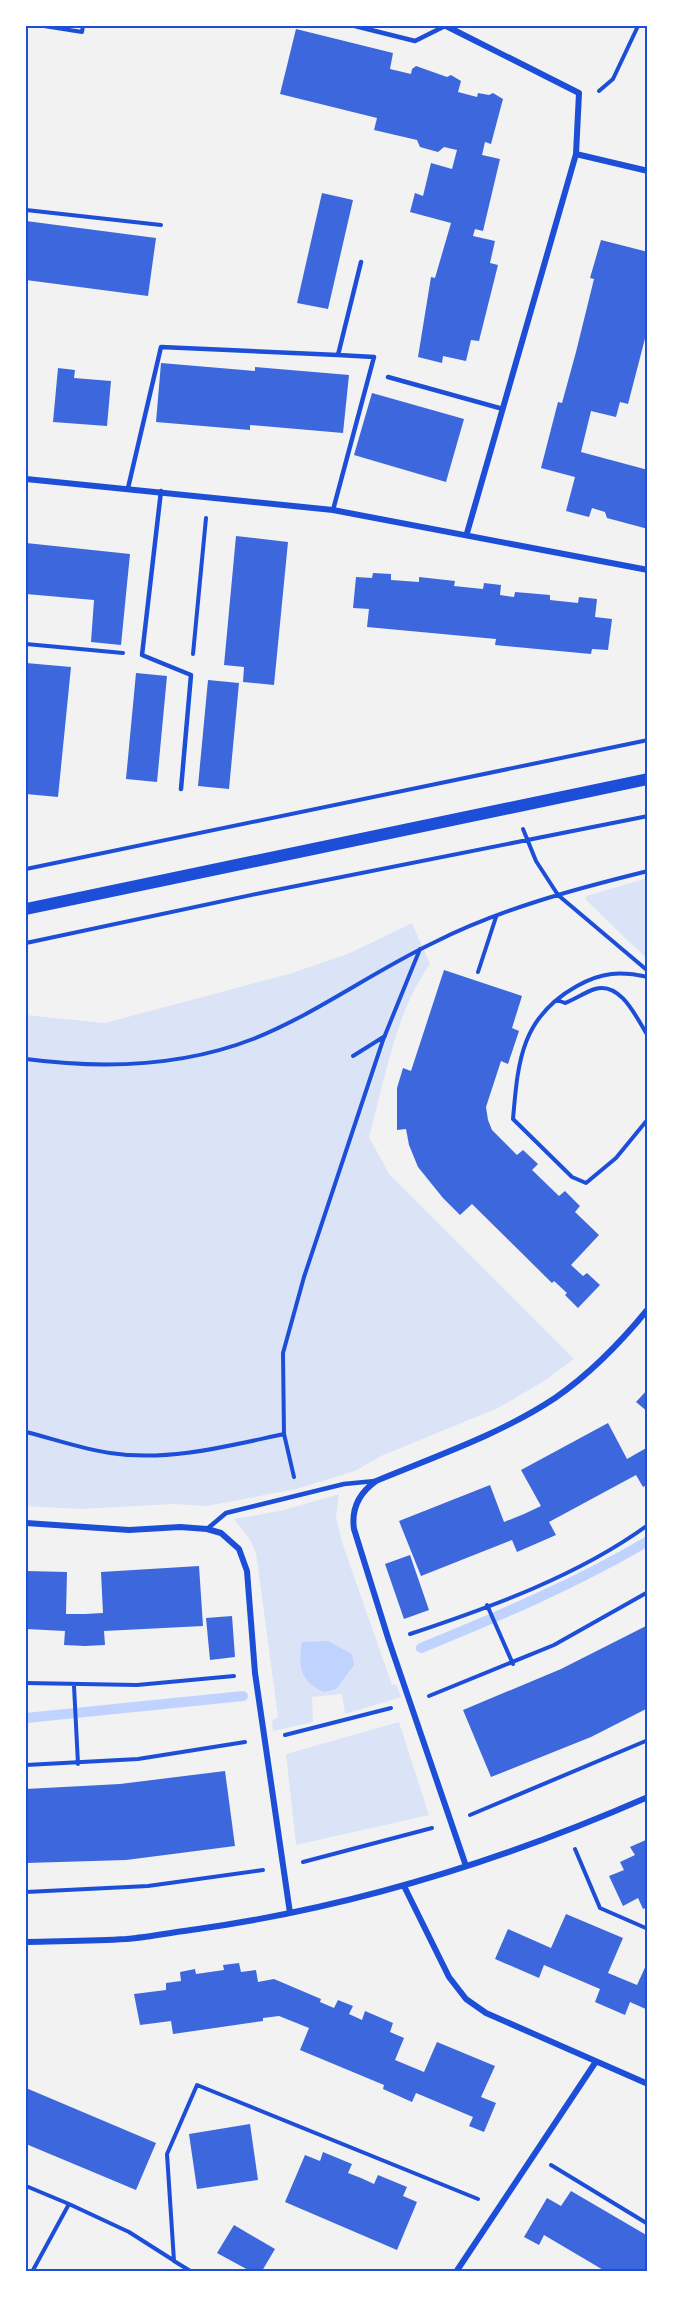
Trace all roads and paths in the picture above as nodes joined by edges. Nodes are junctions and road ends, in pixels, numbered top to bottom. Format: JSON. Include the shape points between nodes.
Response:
{"nodes":[{"id":1,"x":44,"y":26,"type":"edge"},
{"id":2,"x":83,"y":26,"type":"edge"},
{"id":3,"x":355,"y":26,"type":"edge"},
{"id":4,"x":446,"y":26,"type":"edge"},
{"id":5,"x":638,"y":26,"type":"edge"},
{"id":6,"x":579,"y":93,"type":"junction"},
{"id":7,"x":576,"y":154,"type":"junction"},
{"id":8,"x":648,"y":171,"type":"edge"},
{"id":9,"x":26,"y":210,"type":"edge"},
{"id":10,"x":161,"y":225,"type":"dead end"},
{"id":11,"x":361,"y":262,"type":"dead end"},
{"id":12,"x":338,"y":355,"type":"junction"},
{"id":13,"x":388,"y":377,"type":"dead end"},
{"id":14,"x":503,"y":409,"type":"junction"},
{"id":15,"x":26,"y":479,"type":"edge"},
{"id":16,"x":128,"y":488,"type":"junction"},
{"id":17,"x":161,"y":491,"type":"junction"},
{"id":18,"x":208,"y":497,"type":"junction"},
{"id":19,"x":333,"y":510,"type":"junction"},
{"id":20,"x":467,"y":533,"type":"junction"},
{"id":21,"x":648,"y":570,"type":"edge"},
{"id":22,"x":26,"y":644,"type":"edge"},
{"id":23,"x":142,"y":655,"type":"junction"},
{"id":24,"x":191,"y":675,"type":"junction"},
{"id":25,"x":648,"y":740,"type":"edge"},
{"id":26,"x":648,"y":779,"type":"edge"},
{"id":27,"x":181,"y":789,"type":"dead end"},
{"id":28,"x":514,"y":806,"type":"junction"},
{"id":29,"x":648,"y":816,"type":"edge"},
{"id":30,"x":527,"y":839,"type":"junction"},
{"id":31,"x":26,"y":869,"type":"edge"},
{"id":32,"x":648,"y":871,"type":"edge"},
{"id":33,"x":558,"y":895,"type":"junction"},
{"id":34,"x":26,"y":909,"type":"edge"},
{"id":35,"x":497,"y":916,"type":"junction"},
{"id":36,"x":26,"y":943,"type":"edge"},
{"id":37,"x":420,"y":949,"type":"junction"},
{"id":38,"x":648,"y":971,"type":"edge"},
{"id":39,"x":478,"y":972,"type":"dead end"},
{"id":40,"x":648,"y":977,"type":"edge"},
{"id":41,"x":556,"y":1000,"type":"junction"},
{"id":42,"x":386,"y":1035,"type":"junction"},
{"id":43,"x":648,"y":1036,"type":"edge"},
{"id":44,"x":353,"y":1056,"type":"dead end"},
{"id":45,"x":26,"y":1059,"type":"edge"},
{"id":46,"x":648,"y":1119,"type":"edge"},
{"id":47,"x":648,"y":1309,"type":"edge"},
{"id":48,"x":26,"y":1432,"type":"edge"},
{"id":49,"x":284,"y":1434,"type":"junction"},
{"id":50,"x":376,"y":1481,"type":"junction"},
{"id":51,"x":298,"y":1496,"type":"junction"},
{"id":52,"x":26,"y":1523,"type":"edge"},
{"id":53,"x":648,"y":1525,"type":"edge"},
{"id":54,"x":207,"y":1529,"type":"junction"},
{"id":55,"x":648,"y":1592,"type":"edge"},
{"id":56,"x":487,"y":1605,"type":"junction"},
{"id":57,"x":389,"y":1641,"type":"junction"},
{"id":58,"x":513,"y":1664,"type":"junction"},
{"id":59,"x":255,"y":1673,"type":"junction"},
{"id":60,"x":26,"y":1683,"type":"edge"},
{"id":61,"x":74,"y":1686,"type":"junction"},
{"id":62,"x":411,"y":1703,"type":"junction"},
{"id":63,"x":264,"y":1738,"type":"junction"},
{"id":64,"x":648,"y":1740,"type":"edge"},
{"id":65,"x":78,"y":1764,"type":"junction"},
{"id":66,"x":26,"y":1765,"type":"edge"},
{"id":67,"x":648,"y":1797,"type":"edge"},
{"id":68,"x":451,"y":1823,"type":"junction"},
{"id":69,"x":567,"y":1832,"type":"junction"},
{"id":70,"x":465,"y":1866,"type":"junction"},
{"id":71,"x":284,"y":1867,"type":"junction"},
{"id":72,"x":404,"y":1886,"type":"junction"},
{"id":73,"x":26,"y":1892,"type":"edge"},
{"id":74,"x":290,"y":1913,"type":"junction"},
{"id":75,"x":648,"y":1929,"type":"edge"},
{"id":76,"x":26,"y":1942,"type":"edge"},
{"id":77,"x":596,"y":2063,"type":"junction"},
{"id":78,"x":648,"y":2084,"type":"edge"},
{"id":79,"x":534,"y":2155,"type":"junction"},
{"id":80,"x":26,"y":2186,"type":"edge"},
{"id":81,"x":69,"y":2204,"type":"junction"},
{"id":82,"x":499,"y":2207,"type":"junction"},
{"id":83,"x":648,"y":2224,"type":"edge"},
{"id":84,"x":174,"y":2261,"type":"junction"},
{"id":85,"x":32,"y":2271,"type":"edge"},
{"id":86,"x":192,"y":2271,"type":"edge"},
{"id":87,"x":456,"y":2271,"type":"edge"}],
"edges":[{"from":1,"to":2,"type":"path","via":[[81,32]]},
{"from":3,"to":4,"type":"lane","via":[[415,41]]},
{"from":4,"to":6,"type":"street"},
{"from":5,"to":6,"type":"path","via":[[613,79],[599,92]]},
{"from":6,"to":7,"type":"street"},
{"from":7,"to":8,"type":"street"},
{"from":7,"to":14,"type":"street"},
{"from":9,"to":10,"type":"path"},
{"from":11,"to":12,"type":"lane"},
{"from":12,"to":16,"type":"lane","via":[[160,347]]},
{"from":12,"to":19,"type":"lane","via":[[374,357]]},
{"from":13,"to":14,"type":"lane"},
{"from":14,"to":20,"type":"street"},
{"from":15,"to":16,"type":"street"},
{"from":16,"to":17,"type":"street"},
{"from":17,"to":18,"type":"street"},
{"from":17,"to":23,"type":"lane"},
{"from":18,"to":19,"type":"street"},
{"from":18,"to":24,"type":"path"},
{"from":19,"to":20,"type":"street"},
{"from":20,"to":21,"type":"street"},
{"from":22,"to":23,"type":"path"},
{"from":23,"to":24,"type":"lane"},
{"from":24,"to":27,"type":"lane"},
{"from":25,"to":31,"type":"path"},
{"from":26,"to":28,"type":"main road"},
{"from":28,"to":30,"type":"path"},
{"from":28,"to":34,"type":"main road"},
{"from":29,"to":30,"type":"path"},
{"from":30,"to":33,"type":"path"},
{"from":30,"to":36,"type":"path"},
{"from":32,"to":33,"type":"path"},
{"from":33,"to":35,"type":"path"},
{"from":33,"to":38,"type":"path"},
{"from":35,"to":37,"type":"path"},
{"from":35,"to":39,"type":"path"},
{"from":37,"to":42,"type":"path"},
{"from":37,"to":45,"type":"path","via":[[279,1027],[210,1053],[118,1065]]},
{"from":40,"to":41,"type":"path","via":[[619,972],[601,974]]},
{"from":41,"to":43,"type":"path","via":[[565,1003],[596,989],[612,990]]},
{"from":41,"to":46,"type":"path","via":[[540,1014],[526,1041],[517,1076],[513,1119],[572,1178],[586,1183],[616,1158]]},
{"from":42,"to":44,"type":"path"},
{"from":42,"to":49,"type":"path","via":[[288,1333],[283,1353]]},
{"from":47,"to":50,"type":"street","via":[[576,1383],[554,1398],[487,1434]]},
{"from":48,"to":49,"type":"path","via":[[84,1448],[138,1456],[223,1447]]},
{"from":49,"to":51,"type":"path"},
{"from":50,"to":51,"type":"lane","via":[[344,1484]]},
{"from":50,"to":57,"type":"street","via":[[360,1495],[354,1523]]},
{"from":51,"to":54,"type":"lane","via":[[226,1512]]},
{"from":52,"to":54,"type":"street","via":[[129,1530]]},
{"from":53,"to":56,"type":"path","via":[[590,1561]]},
{"from":54,"to":59,"type":"street","via":[[230,1541],[244,1560]]},
{"from":55,"to":58,"type":"path"},
{"from":56,"to":57,"type":"path"},
{"from":56,"to":58,"type":"path"},
{"from":57,"to":62,"type":"street"},
{"from":58,"to":62,"type":"path"},
{"from":59,"to":61,"type":"path","via":[[178,1683]]},
{"from":59,"to":63,"type":"street"},
{"from":60,"to":61,"type":"path"},
{"from":61,"to":65,"type":"path"},
{"from":62,"to":63,"type":"path"},
{"from":62,"to":68,"type":"street"},
{"from":63,"to":65,"type":"path","via":[[181,1753]]},
{"from":63,"to":71,"type":"street"},
{"from":64,"to":68,"type":"path"},
{"from":65,"to":66,"type":"path"},
{"from":67,"to":69,"type":"street"},
{"from":68,"to":70,"type":"street"},
{"from":68,"to":71,"type":"path"},
{"from":69,"to":70,"type":"street"},
{"from":69,"to":75,"type":"path","via":[[600,1908]]},
{"from":70,"to":72,"type":"street"},
{"from":71,"to":73,"type":"path","via":[[148,1886]]},
{"from":71,"to":74,"type":"street"},
{"from":72,"to":74,"type":"street"},
{"from":72,"to":77,"type":"street","via":[[448,1977],[466,1999],[486,2013]]},
{"from":74,"to":76,"type":"street","via":[[127,1939]]},
{"from":77,"to":78,"type":"street"},
{"from":77,"to":79,"type":"street"},
{"from":79,"to":82,"type":"street"},
{"from":79,"to":83,"type":"path"},
{"from":80,"to":81,"type":"path"},
{"from":81,"to":84,"type":"path","via":[[129,2232]]},
{"from":81,"to":85,"type":"path"},
{"from":82,"to":84,"type":"path","via":[[197,2085],[167,2154]]},
{"from":82,"to":87,"type":"street"},
{"from":84,"to":86,"type":"path"}]}
